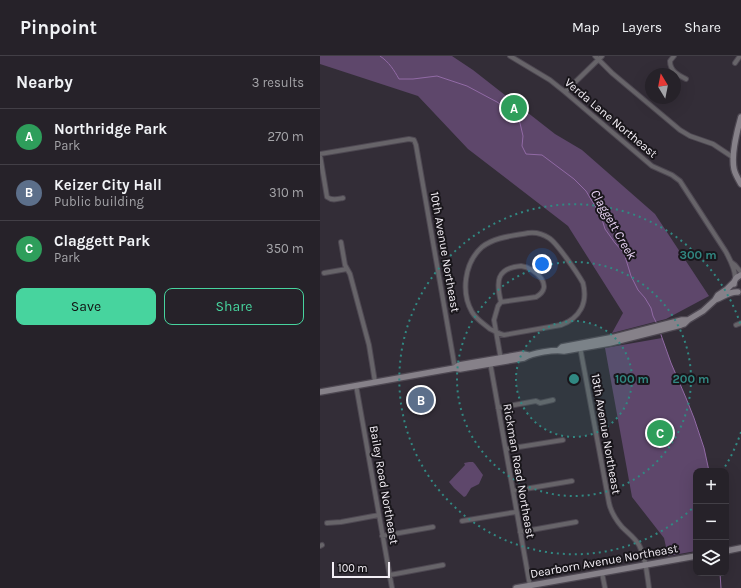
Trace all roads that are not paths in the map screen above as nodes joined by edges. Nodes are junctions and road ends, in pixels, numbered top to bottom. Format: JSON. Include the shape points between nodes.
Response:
{"nodes":[{"id":1,"x":510,"y":56,"type":"edge"},
{"id":2,"x":674,"y":56,"type":"edge"},
{"id":3,"x":740,"y":56,"type":"edge"},
{"id":4,"x":598,"y":57,"type":"edge"},
{"id":5,"x":735,"y":63,"type":"dead end"},
{"id":6,"x":686,"y":79,"type":"dead end"},
{"id":7,"x":565,"y":92,"type":"junction"},
{"id":8,"x":741,"y":117,"type":"edge"},
{"id":9,"x":320,"y":154,"type":"edge"},
{"id":10,"x":734,"y":158,"type":"junction"},
{"id":11,"x":741,"y":184,"type":"edge"},
{"id":12,"x":343,"y":198,"type":"dead end"},
{"id":13,"x":341,"y":242,"type":"dead end"},
{"id":14,"x":731,"y":262,"type":"junction"},
{"id":15,"x":347,"y":269,"type":"junction"},
{"id":16,"x":741,"y":272,"type":"edge"},
{"id":17,"x":324,"y":273,"type":"dead end"},
{"id":18,"x":741,"y":275,"type":"edge"},
{"id":19,"x":735,"y":281,"type":"junction"},
{"id":20,"x":740,"y":293,"type":"edge"},
{"id":21,"x":715,"y":300,"type":"junction"},
{"id":22,"x":502,"y":302,"type":"junction"},
{"id":23,"x":496,"y":332,"type":"junction"},
{"id":24,"x":580,"y":346,"type":"junction"},
{"id":25,"x":501,"y":360,"type":"junction"},
{"id":26,"x":490,"y":362,"type":"junction"},
{"id":27,"x":455,"y":368,"type":"junction"},
{"id":28,"x":375,"y":382,"type":"junction"},
{"id":29,"x":356,"y":386,"type":"junction"},
{"id":30,"x":320,"y":392,"type":"edge"},
{"id":31,"x":553,"y":400,"type":"dead end"},
{"id":32,"x":498,"y":408,"type":"junction"},
{"id":33,"x":563,"y":440,"type":"dead end"},
{"id":34,"x":506,"y":449,"type":"junction"},
{"id":35,"x":572,"y":481,"type":"dead end"},
{"id":36,"x":513,"y":491,"type":"junction"},
{"id":37,"x":516,"y":512,"type":"junction"},
{"id":38,"x":379,"y":515,"type":"junction"},
{"id":39,"x":462,"y":521,"type":"dead end"},
{"id":40,"x":576,"y":522,"type":"dead end"},
{"id":41,"x":327,"y":523,"type":"dead end"},
{"id":42,"x":432,"y":527,"type":"dead end"},
{"id":43,"x":520,"y":532,"type":"junction"},
{"id":44,"x":382,"y":536,"type":"junction"},
{"id":45,"x":741,"y":548,"type":"edge"},
{"id":46,"x":729,"y":551,"type":"edge"},
{"id":47,"x":693,"y":557,"type":"edge"},
{"id":48,"x":443,"y":565,"type":"dead end"},
{"id":49,"x":645,"y":566,"type":"junction"},
{"id":50,"x":602,"y":573,"type":"junction"},
{"id":51,"x":390,"y":575,"type":"junction"},
{"id":52,"x":553,"y":585,"type":"edge"},
{"id":53,"x":530,"y":586,"type":"junction"},
{"id":54,"x":392,"y":588,"type":"edge"},
{"id":55,"x":516,"y":588,"type":"edge"},
{"id":56,"x":605,"y":588,"type":"edge"},
{"id":57,"x":649,"y":588,"type":"edge"}],
"edges":[{"from":1,"to":7,"type":"street","name":"Verda Lane Northeast"},
{"from":2,"to":6,"type":"street","via":[[670,61],[671,68]]},
{"from":3,"to":5,"type":"street"},
{"from":4,"to":7,"type":"street"},
{"from":4,"to":10,"type":"street","via":[[612,73],[680,130],[713,144]]},
{"from":7,"to":14,"type":"street","name":"Verda Lane Northeast","via":[[652,166],[680,181]]},
{"from":8,"to":10,"type":"main road"},
{"from":9,"to":12,"type":"street","via":[[327,197]]},
{"from":9,"to":27,"type":"street","name":"10th Avenue Northeast","via":[[414,140]]},
{"from":10,"to":11,"type":"main road","via":[[735,172]]},
{"from":13,"to":15,"type":"street"},
{"from":14,"to":16,"type":"street","name":"Verda Lane Northeast"},
{"from":14,"to":19,"type":"street","name":"Verda Lane Northeast"},
{"from":15,"to":17,"type":"street"},
{"from":15,"to":28,"type":"street","via":[[368,340]]},
{"from":18,"to":19,"type":"main road"},
{"from":19,"to":20,"type":"main road","via":[[734,288]]},
{"from":19,"to":21,"type":"main road"},
{"from":20,"to":21,"type":"main road","via":[[729,293]]},
{"from":21,"to":24,"type":"main road","via":[[684,324],[675,324],[610,343]]},
{"from":22,"to":22,"type":"street","via":[[538,296],[542,291],[543,281],[533,270],[526,267],[505,270],[498,284]]},
{"from":22,"to":23,"type":"street","via":[[494,317]]},
{"from":23,"to":23,"type":"street","via":[[504,335],[561,325],[572,319],[580,310],[584,299],[583,283],[549,238],[531,233],[500,238],[482,247],[473,258],[466,280],[469,305],[472,313]]},
{"from":23,"to":25,"type":"street"},
{"from":24,"to":25,"type":"main road","via":[[562,347],[524,358]]},
{"from":24,"to":49,"type":"street","name":"13th Avenue Northeast","via":[[611,510],[622,527],[635,539],[642,551]]},
{"from":25,"to":26,"type":"main road"},
{"from":26,"to":27,"type":"main road"},
{"from":26,"to":32,"type":"street","name":"Rickman Road Northeast"},
{"from":27,"to":28,"type":"main road"},
{"from":28,"to":29,"type":"main road"},
{"from":29,"to":30,"type":"main road"},
{"from":29,"to":38,"type":"street","name":"Bailey Road Northeast"},
{"from":31,"to":32,"type":"street"},
{"from":32,"to":34,"type":"street","name":"Rickman Road Northeast"},
{"from":33,"to":34,"type":"street"},
{"from":34,"to":36,"type":"street","name":"Rickman Road Northeast"},
{"from":35,"to":36,"type":"street"},
{"from":36,"to":37,"type":"street","name":"Rickman Road Northeast"},
{"from":37,"to":39,"type":"street"},
{"from":37,"to":43,"type":"street","name":"Rickman Road Northeast"},
{"from":38,"to":41,"type":"street"},
{"from":38,"to":44,"type":"street","name":"Bailey Road Northeast"},
{"from":40,"to":43,"type":"street"},
{"from":42,"to":44,"type":"street"},
{"from":43,"to":53,"type":"street","name":"Rickman Road Northeast"},
{"from":44,"to":51,"type":"street","name":"Bailey Road Northeast"},
{"from":45,"to":46,"type":"main road"},
{"from":47,"to":49,"type":"main road","name":"Dearborn Avenue Northeast"},
{"from":48,"to":51,"type":"street"},
{"from":49,"to":50,"type":"main road","name":"Dearborn Avenue Northeast"},
{"from":49,"to":57,"type":"street","name":"13th Avenue Northeast"},
{"from":50,"to":52,"type":"main road","name":"Dearborn Avenue Northeast"},
{"from":50,"to":56,"type":"street"},
{"from":51,"to":54,"type":"street","name":"Bailey Road Northeast"},
{"from":52,"to":53,"type":"main road","name":"Dearborn Avenue Northeast"},
{"from":53,"to":55,"type":"main road","name":"Dearborn Avenue Northeast"}]}
